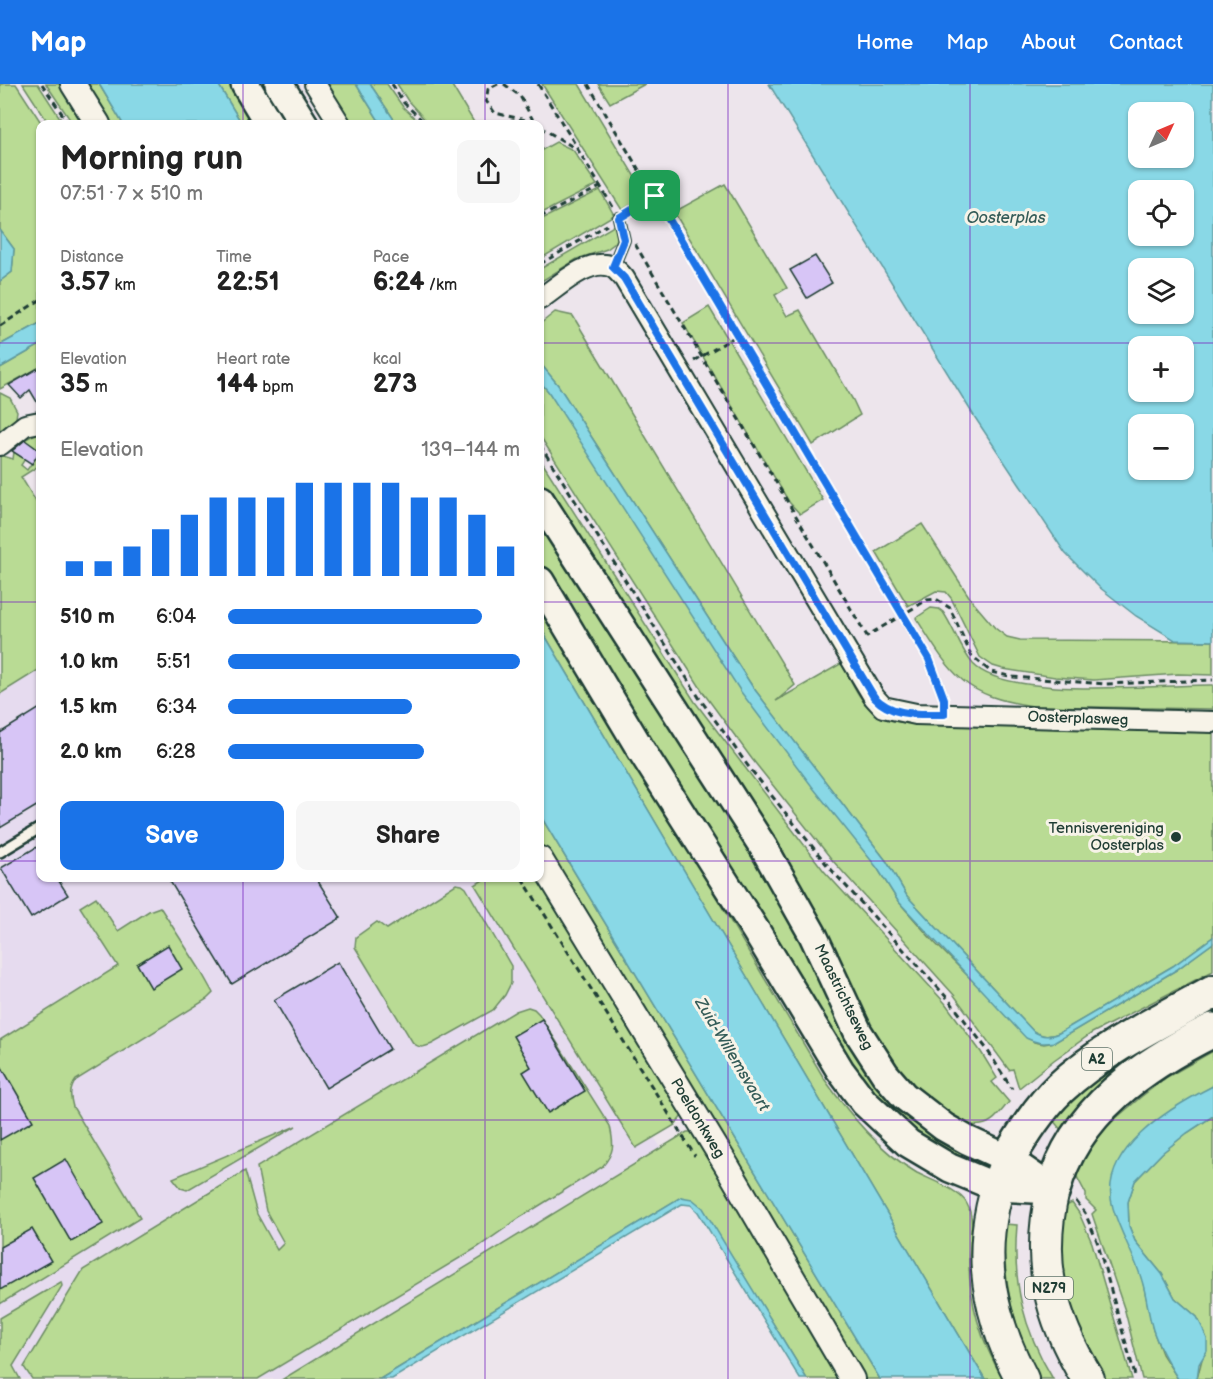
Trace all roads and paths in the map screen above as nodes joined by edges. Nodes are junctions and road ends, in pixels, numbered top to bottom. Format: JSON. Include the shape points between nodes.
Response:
{"nodes":[{"id":1,"x":42,"y":84,"type":"edge"},
{"id":2,"x":73,"y":84,"type":"edge"},
{"id":3,"x":245,"y":84,"type":"edge"},
{"id":4,"x":279,"y":84,"type":"edge"},
{"id":5,"x":315,"y":84,"type":"edge"},
{"id":6,"x":392,"y":84,"type":"edge"},
{"id":7,"x":498,"y":84,"type":"edge"},
{"id":8,"x":504,"y":84,"type":"edge"},
{"id":9,"x":538,"y":84,"type":"edge"},
{"id":10,"x":588,"y":84,"type":"edge"},
{"id":11,"x":66,"y":120,"type":"edge"},
{"id":12,"x":96,"y":120,"type":"edge"},
{"id":13,"x":267,"y":120,"type":"edge"},
{"id":14,"x":302,"y":120,"type":"edge"},
{"id":15,"x":338,"y":120,"type":"edge"},
{"id":16,"x":422,"y":120,"type":"edge"},
{"id":17,"x":522,"y":120,"type":"edge"},
{"id":18,"x":535,"y":120,"type":"edge"},
{"id":19,"x":544,"y":128,"type":"edge"},
{"id":20,"x":578,"y":150,"type":"junction"},
{"id":21,"x":602,"y":186,"type":"junction"},
{"id":22,"x":655,"y":196,"type":"junction"},
{"id":23,"x":544,"y":215,"type":"edge"},
{"id":24,"x":619,"y":218,"type":"junction"},
{"id":25,"x":544,"y":262,"type":"edge"},
{"id":26,"x":613,"y":267,"type":"junction"},
{"id":27,"x":544,"y":296,"type":"edge"},
{"id":28,"x":36,"y":303,"type":"edge"},
{"id":29,"x":0,"y":326,"type":"edge"},
{"id":30,"x":736,"y":336,"type":"junction"},
{"id":31,"x":702,"y":356,"type":"junction"},
{"id":32,"x":680,"y":369,"type":"junction"},
{"id":33,"x":36,"y":423,"type":"edge"},
{"id":34,"x":0,"y":445,"type":"edge"},
{"id":35,"x":544,"y":451,"type":"edge"},
{"id":36,"x":544,"y":506,"type":"edge"},
{"id":37,"x":544,"y":588,"type":"edge"},
{"id":38,"x":903,"y":614,"type":"junction"},
{"id":39,"x":1213,"y":680,"type":"edge"},
{"id":40,"x":944,"y":714,"type":"junction"},
{"id":41,"x":1213,"y":722,"type":"edge"},
{"id":42,"x":36,"y":830,"type":"edge"},
{"id":43,"x":0,"y":852,"type":"edge"},
{"id":44,"x":544,"y":866,"type":"edge"},
{"id":45,"x":524,"y":882,"type":"edge"},
{"id":46,"x":1213,"y":992,"type":"edge"},
{"id":47,"x":1213,"y":1030,"type":"edge"},
{"id":48,"x":1012,"y":1089,"type":"dead end"},
{"id":49,"x":727,"y":1166,"type":"junction"},
{"id":50,"x":1002,"y":1173,"type":"junction"},
{"id":51,"x":1065,"y":1195,"type":"junction"},
{"id":52,"x":852,"y":1379,"type":"edge"},
{"id":53,"x":1022,"y":1379,"type":"edge"},
{"id":54,"x":1088,"y":1379,"type":"edge"},
{"id":55,"x":1136,"y":1379,"type":"edge"}],
"edges":[{"from":1,"to":11,"type":"path"},
{"from":2,"to":12,"type":"street"},
{"from":3,"to":13,"type":"main road"},
{"from":4,"to":14,"type":"main road"},
{"from":5,"to":15,"type":"street"},
{"from":6,"to":16,"type":"path"},
{"from":7,"to":17,"type":"path","via":[[488,89],[486,101],[495,113]]},
{"from":8,"to":18,"type":"path","via":[[520,96]]},
{"from":9,"to":20,"type":"path"},
{"from":10,"to":22,"type":"path"},
{"from":19,"to":20,"type":"path"},
{"from":20,"to":21,"type":"path"},
{"from":21,"to":23,"type":"path"},
{"from":21,"to":24,"type":"path"},
{"from":22,"to":24,"type":"path"},
{"from":22,"to":30,"type":"path"},
{"from":24,"to":25,"type":"path"},
{"from":24,"to":26,"type":"lane","via":[[624,240]]},
{"from":24,"to":31,"type":"path"},
{"from":26,"to":27,"type":"street","via":[[598,264],[584,269]]},
{"from":26,"to":32,"type":"street","name":"Oosterplasweg","via":[[624,278]]},
{"from":28,"to":29,"type":"path"},
{"from":30,"to":31,"type":"path"},
{"from":30,"to":38,"type":"path"},
{"from":31,"to":32,"type":"path"},
{"from":31,"to":38,"type":"path","via":[[867,636]]},
{"from":32,"to":40,"type":"street","name":"Oosterplasweg","via":[[874,697],[883,707],[896,711]]},
{"from":33,"to":34,"type":"street","via":[[25,425]]},
{"from":35,"to":48,"type":"path","via":[[700,699],[741,757],[828,866],[950,1000]]},
{"from":36,"to":50,"type":"main road","name":"Maastrichtseweg","via":[[764,848],[813,935],[858,1032],[885,1074],[904,1096],[967,1140]]},
{"from":37,"to":50,"type":"main road","name":"Maastrichtseweg","via":[[840,1070],[872,1109],[908,1143],[950,1168]]},
{"from":38,"to":39,"type":"path","via":[[936,599],[950,608],[971,655],[991,672],[1012,678],[1106,684]]},
{"from":38,"to":40,"type":"path","via":[[929,659],[944,699]]},
{"from":40,"to":41,"type":"street","name":"Oosterplasweg"},
{"from":42,"to":43,"type":"lane"},
{"from":44,"to":49,"type":"street","name":"Poeldonkweg"},
{"from":45,"to":49,"type":"path","via":[[699,1162]]},
{"from":46,"to":50,"type":"highway","number":"A2","via":[[1130,1037],[1076,1075],[1045,1104]]},
{"from":47,"to":51,"type":"highway","number":"A2","via":[[1146,1067],[1101,1105],[1066,1155]]},
{"from":49,"to":52,"type":"street","name":"Poeldonkweg"},
{"from":50,"to":51,"type":"main road","name":"Maastrichtseweg"},
{"from":50,"to":53,"type":"highway","via":[[989,1224],[990,1296],[1009,1355]]},
{"from":51,"to":54,"type":"highway","number":"N279","via":[[1048,1212],[1047,1282],[1068,1343]]},
{"from":51,"to":55,"type":"path","via":[[1084,1212],[1096,1241]]}]}
